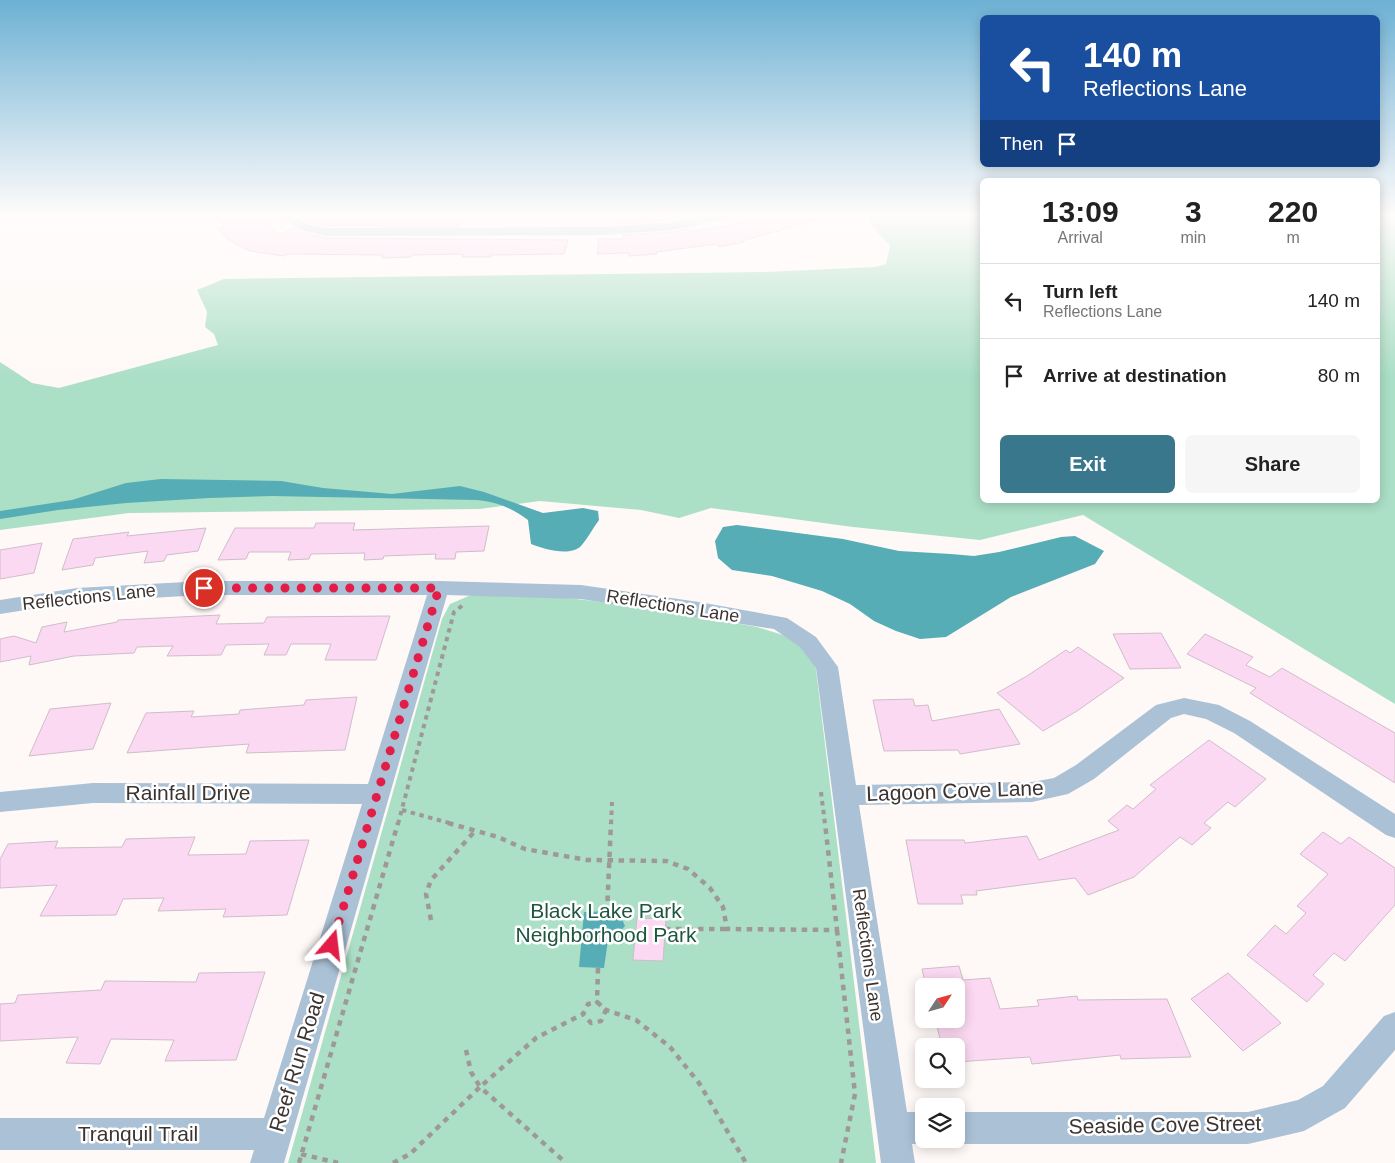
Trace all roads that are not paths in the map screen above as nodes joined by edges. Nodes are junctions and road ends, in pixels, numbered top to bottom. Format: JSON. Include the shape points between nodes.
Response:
{"nodes":[{"id":1,"x":439,"y":588,"type":"junction"},
{"id":2,"x":0,"y":607,"type":"edge"},
{"id":3,"x":377,"y":794,"type":"junction"},
{"id":4,"x":846,"y":795,"type":"junction"},
{"id":5,"x":0,"y":802,"type":"edge"},
{"id":6,"x":1395,"y":827,"type":"edge"},
{"id":7,"x":1395,"y":1027,"type":"edge"},
{"id":8,"x":908,"y":1128,"type":"edge"},
{"id":9,"x":965,"y":1128,"type":"edge"},
{"id":10,"x":0,"y":1134,"type":"edge"},
{"id":11,"x":271,"y":1149,"type":"edge"},
{"id":12,"x":898,"y":1163,"type":"edge"}],
"edges":[{"from":1,"to":2,"type":"street","name":"Reflections Lane","via":[[204,588],[77,595]]},
{"from":1,"to":3,"type":"street","name":"Reef Run Road"},
{"from":1,"to":4,"type":"street","name":"Reflections Lane","via":[[581,592],[780,623],[808,642],[827,667]]},
{"from":3,"to":5,"type":"street","name":"Rainfall Drive","via":[[93,793]]},
{"from":3,"to":11,"type":"street","name":"Reef Run Road"},
{"from":4,"to":6,"type":"street","name":"Lagoon Cove Lane","via":[[1032,792],[1059,787],[1085,772],[1164,711],[1184,706],[1211,711],[1242,727]]},
{"from":4,"to":8,"type":"street","name":"Reflections Lane"},
{"from":7,"to":9,"type":"street","name":"Seaside Cove Street","via":[[1334,1097],[1304,1115],[1248,1128]]},
{"from":8,"to":12,"type":"street","name":"Reflections Lane"},
{"from":10,"to":11,"type":"street","name":"Tranquil Trail"}]}
